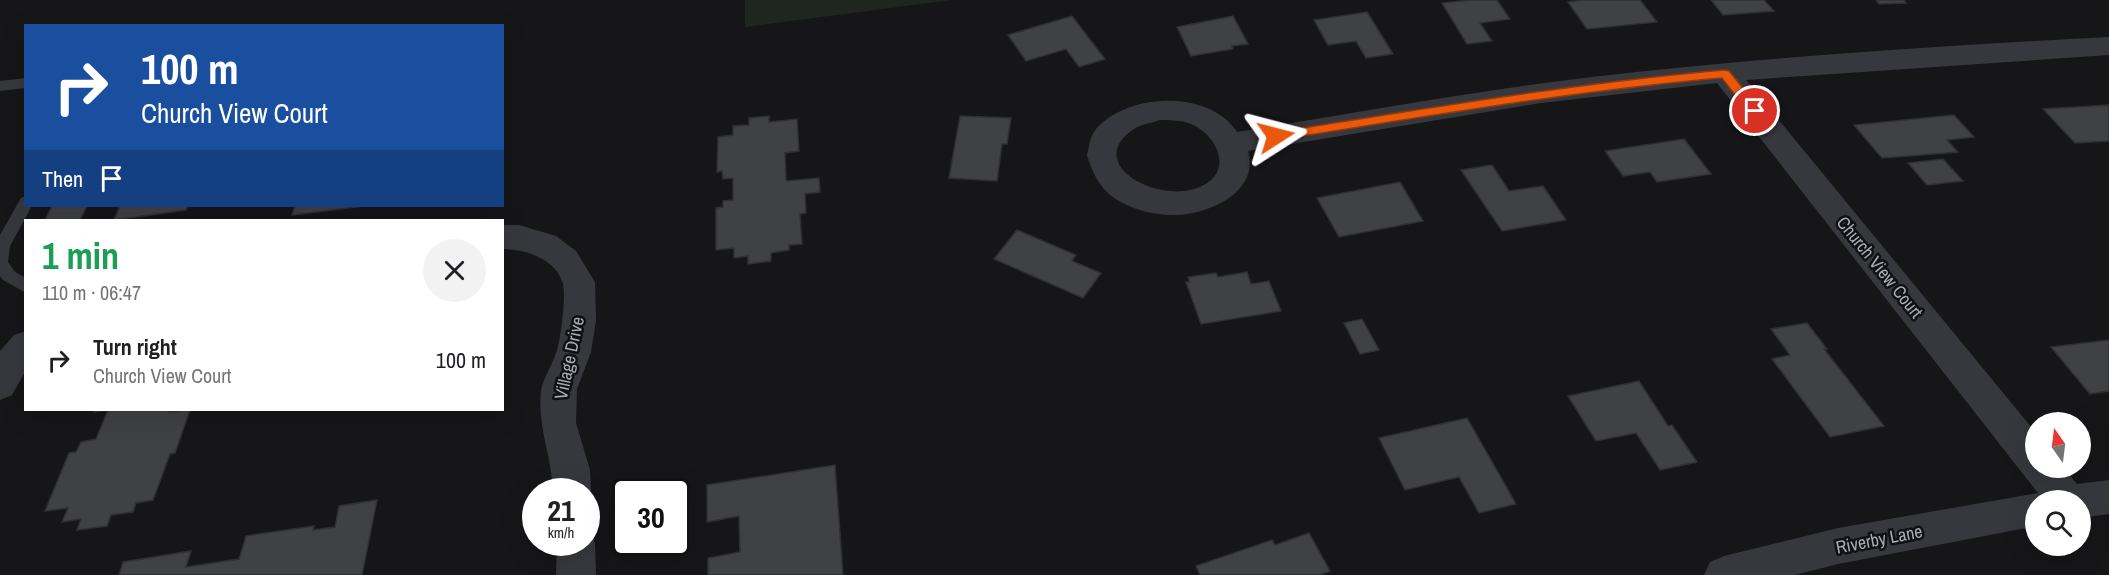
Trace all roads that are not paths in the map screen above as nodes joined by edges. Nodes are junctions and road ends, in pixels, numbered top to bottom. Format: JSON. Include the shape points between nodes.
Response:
{"nodes":[{"id":1,"x":2109,"y":46,"type":"edge"},
{"id":2,"x":1725,"y":74,"type":"junction"},
{"id":3,"x":24,"y":83,"type":"edge"},
{"id":4,"x":0,"y":86,"type":"edge"},
{"id":5,"x":1232,"y":143,"type":"dead end"},
{"id":6,"x":24,"y":206,"type":"edge"},
{"id":7,"x":504,"y":237,"type":"edge"},
{"id":8,"x":0,"y":263,"type":"edge"},
{"id":9,"x":24,"y":286,"type":"edge"},
{"id":10,"x":24,"y":347,"type":"edge"},
{"id":11,"x":0,"y":385,"type":"edge"},
{"id":12,"x":2025,"y":447,"type":"edge"},
{"id":13,"x":571,"y":478,"type":"edge"},
{"id":14,"x":2050,"y":478,"type":"edge"},
{"id":15,"x":2059,"y":490,"type":"edge"},
{"id":16,"x":2109,"y":497,"type":"edge"},
{"id":17,"x":2091,"y":499,"type":"edge"},
{"id":18,"x":2025,"y":511,"type":"edge"},
{"id":19,"x":576,"y":556,"type":"edge"},
{"id":20,"x":576,"y":575,"type":"edge"},
{"id":21,"x":1724,"y":575,"type":"edge"}],
"edges":[{"from":1,"to":2,"type":"street","via":[[1872,59]]},
{"from":2,"to":5,"type":"street","via":[[1555,92]]},
{"from":2,"to":12,"type":"street","name":"Church View Court"},
{"from":3,"to":4,"type":"lane"},
{"from":6,"to":8,"type":"lane","via":[[2,246]]},
{"from":7,"to":13,"type":"street","name":"Village Drive","via":[[545,245],[566,260],[579,282],[574,352],[559,389],[558,423]]},
{"from":8,"to":9,"type":"lane","via":[[9,276]]},
{"from":10,"to":11,"type":"street"},
{"from":14,"to":15,"type":"street"},
{"from":16,"to":17,"type":"street"},
{"from":18,"to":21,"type":"street","name":"Riverby Lane","via":[[1838,546]]},
{"from":19,"to":20,"type":"street"}]}
